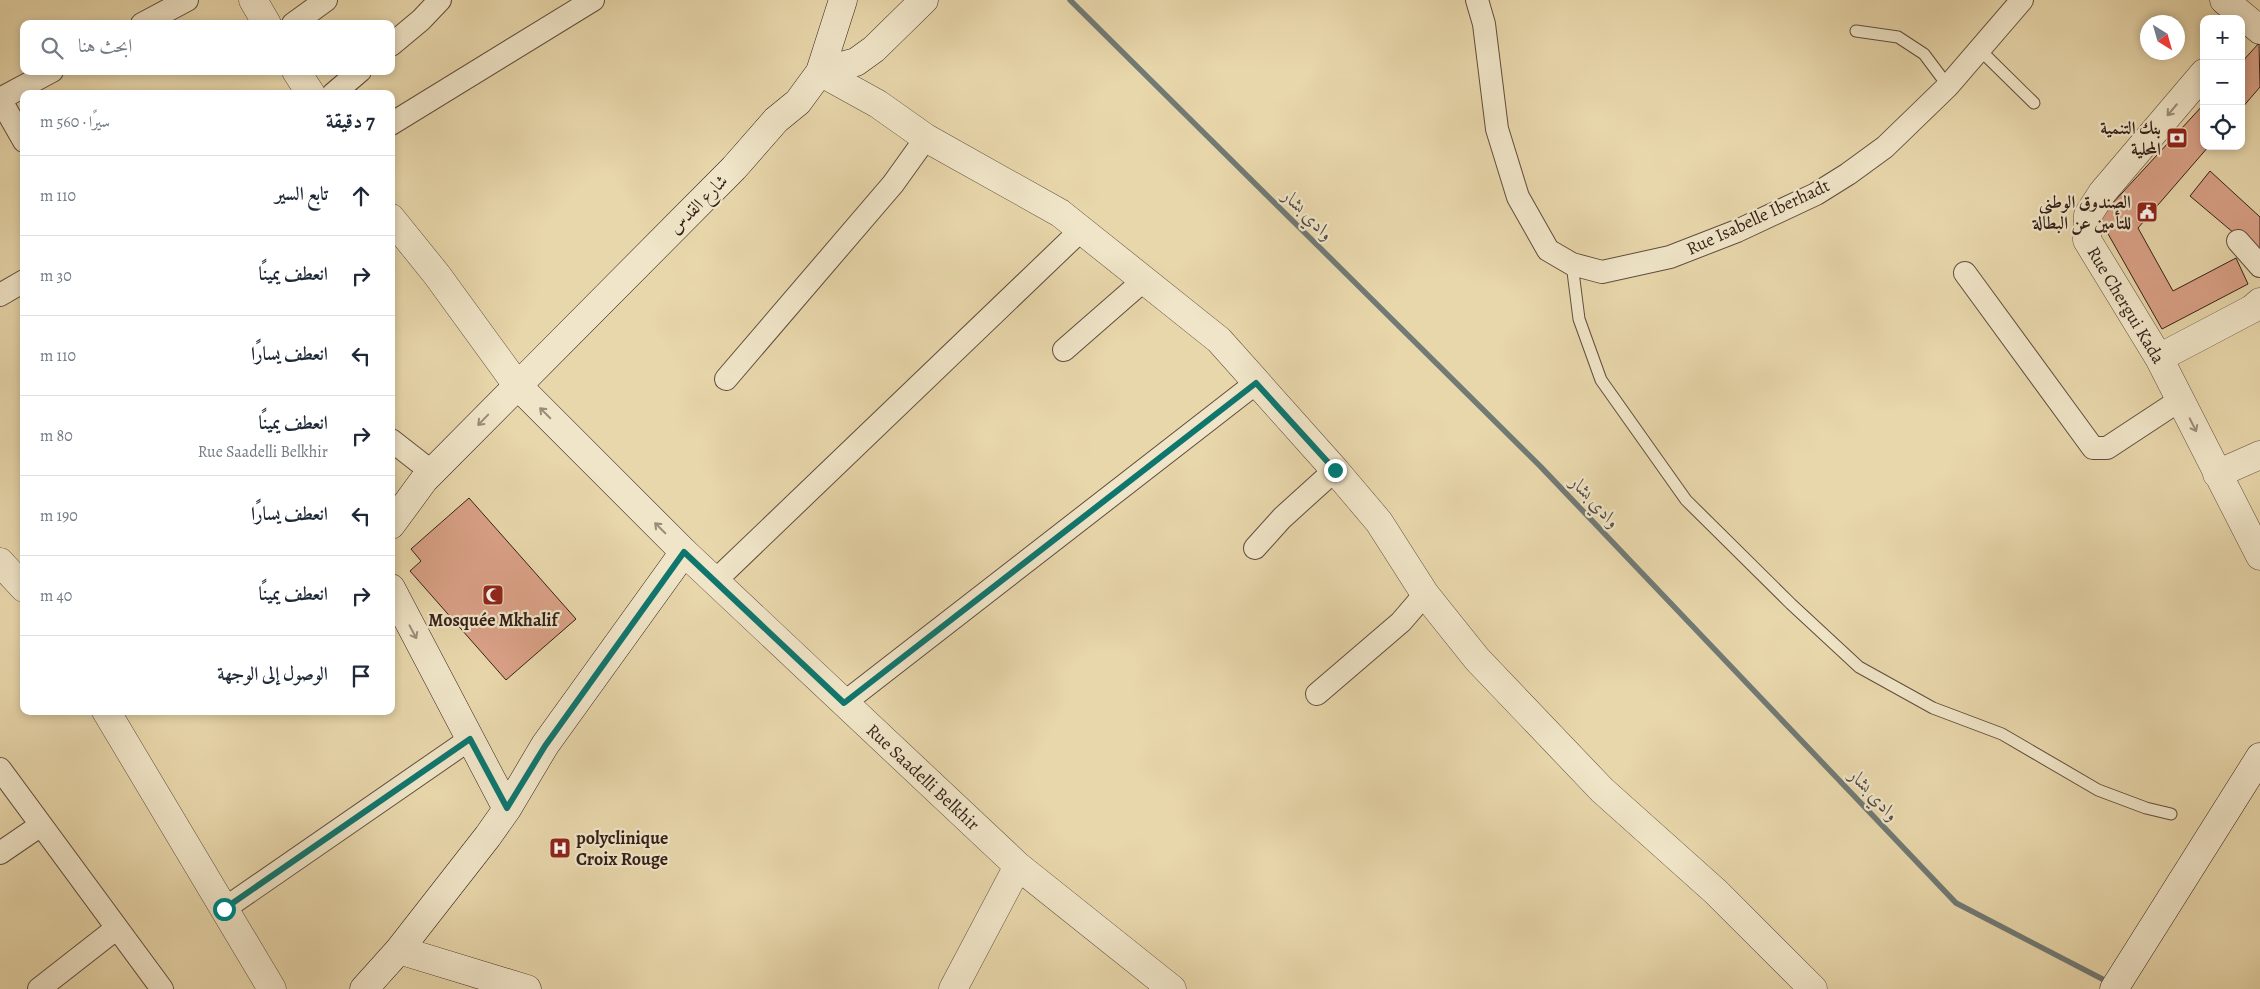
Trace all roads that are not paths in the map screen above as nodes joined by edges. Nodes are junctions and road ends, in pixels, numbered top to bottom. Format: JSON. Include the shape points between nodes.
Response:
{"nodes":[{"id":1,"x":187,"y":0,"type":"edge"},
{"id":2,"x":253,"y":0,"type":"edge"},
{"id":3,"x":326,"y":0,"type":"edge"},
{"id":4,"x":440,"y":0,"type":"edge"},
{"id":5,"x":593,"y":0,"type":"edge"},
{"id":6,"x":843,"y":0,"type":"edge"},
{"id":7,"x":924,"y":0,"type":"edge"},
{"id":8,"x":1477,"y":0,"type":"edge"},
{"id":9,"x":2010,"y":5,"type":"edge"},
{"id":10,"x":150,"y":20,"type":"edge"},
{"id":11,"x":265,"y":20,"type":"edge"},
{"id":12,"x":298,"y":20,"type":"edge"},
{"id":13,"x":1856,"y":31,"type":"dead end"},
{"id":14,"x":395,"y":42,"type":"edge"},
{"id":15,"x":1979,"y":49,"type":"junction"},
{"id":16,"x":820,"y":72,"type":"junction"},
{"id":17,"x":45,"y":75,"type":"edge"},
{"id":18,"x":299,"y":75,"type":"edge"},
{"id":19,"x":355,"y":75,"type":"edge"},
{"id":20,"x":2200,"y":78,"type":"edge"},
{"id":21,"x":1948,"y":86,"type":"junction"},
{"id":22,"x":308,"y":90,"type":"edge"},
{"id":23,"x":338,"y":90,"type":"edge"},
{"id":24,"x":0,"y":99,"type":"edge"},
{"id":25,"x":2034,"y":103,"type":"dead end"},
{"id":26,"x":395,"y":122,"type":"edge"},
{"id":27,"x":20,"y":134,"type":"edge"},
{"id":28,"x":926,"y":138,"type":"junction"},
{"id":29,"x":395,"y":223,"type":"edge"},
{"id":30,"x":1080,"y":231,"type":"junction"},
{"id":31,"x":2238,"y":241,"type":"dead end"},
{"id":32,"x":1572,"y":264,"type":"junction"},
{"id":33,"x":2260,"y":266,"type":"edge"},
{"id":34,"x":1965,"y":274,"type":"dead end"},
{"id":35,"x":1143,"y":280,"type":"junction"},
{"id":36,"x":20,"y":283,"type":"edge"},
{"id":37,"x":0,"y":295,"type":"edge"},
{"id":38,"x":2257,"y":312,"type":"edge"},
{"id":39,"x":1064,"y":350,"type":"dead end"},
{"id":40,"x":2159,"y":358,"type":"junction"},
{"id":41,"x":726,"y":379,"type":"dead end"},
{"id":42,"x":1256,"y":383,"type":"junction"},
{"id":43,"x":517,"y":385,"type":"junction"},
{"id":44,"x":2180,"y":400,"type":"junction"},
{"id":45,"x":395,"y":443,"type":"edge"},
{"id":46,"x":2260,"y":455,"type":"edge"},
{"id":47,"x":1335,"y":470,"type":"junction"},
{"id":48,"x":432,"y":472,"type":"junction"},
{"id":49,"x":2217,"y":474,"type":"junction"},
{"id":50,"x":395,"y":519,"type":"edge"},
{"id":51,"x":1255,"y":548,"type":"dead end"},
{"id":52,"x":684,"y":552,"type":"junction"},
{"id":53,"x":2260,"y":556,"type":"edge"},
{"id":54,"x":0,"y":562,"type":"edge"},
{"id":55,"x":714,"y":581,"type":"junction"},
{"id":56,"x":20,"y":584,"type":"edge"},
{"id":57,"x":1425,"y":594,"type":"junction"},
{"id":58,"x":395,"y":596,"type":"edge"},
{"id":59,"x":1317,"y":694,"type":"dead end"},
{"id":60,"x":844,"y":703,"type":"junction"},
{"id":61,"x":110,"y":715,"type":"edge"},
{"id":62,"x":470,"y":739,"type":"junction"},
{"id":63,"x":2260,"y":757,"type":"edge"},
{"id":64,"x":0,"y":769,"type":"edge"},
{"id":65,"x":507,"y":808,"type":"junction"},
{"id":66,"x":2171,"y":814,"type":"dead end"},
{"id":67,"x":41,"y":825,"type":"junction"},
{"id":68,"x":0,"y":853,"type":"edge"},
{"id":69,"x":1018,"y":866,"type":"junction"},
{"id":70,"x":224,"y":909,"type":"junction"},
{"id":71,"x":117,"y":928,"type":"junction"},
{"id":72,"x":399,"y":950,"type":"junction"},
{"id":73,"x":38,"y":989,"type":"edge"},
{"id":74,"x":162,"y":989,"type":"edge"},
{"id":75,"x":272,"y":989,"type":"edge"},
{"id":76,"x":364,"y":989,"type":"edge"},
{"id":77,"x":527,"y":989,"type":"edge"},
{"id":78,"x":953,"y":989,"type":"edge"},
{"id":79,"x":1172,"y":989,"type":"edge"},
{"id":80,"x":1813,"y":989,"type":"edge"},
{"id":81,"x":2114,"y":989,"type":"edge"}],
"edges":[{"from":1,"to":10,"type":"street"},
{"from":2,"to":11,"type":"street"},
{"from":3,"to":12,"type":"street"},
{"from":4,"to":14,"type":"street"},
{"from":5,"to":26,"type":"street"},
{"from":6,"to":16,"type":"street","name":"شارع القدس"},
{"from":7,"to":16,"type":"street","via":[[874,49],[838,68]]},
{"from":8,"to":32,"type":"street","name":"Rue Isabelle Iberhadt","via":[[1484,24],[1498,129],[1518,197],[1548,250]]},
{"from":9,"to":15,"type":"street","name":"Rue Isabelle Iberhadt"},
{"from":13,"to":21,"type":"lane","via":[[1898,37],[1924,54]]},
{"from":15,"to":21,"type":"street","name":"Rue Isabelle Iberhadt"},
{"from":15,"to":25,"type":"lane"},
{"from":16,"to":28,"type":"street","via":[[878,104]]},
{"from":16,"to":43,"type":"street","name":"شارع القدس","via":[[798,102],[776,120],[734,168]]},
{"from":17,"to":24,"type":"street"},
{"from":18,"to":22,"type":"street"},
{"from":19,"to":23,"type":"street"},
{"from":20,"to":40,"type":"street","name":"Rue Chergui Kada","one_way":true,"via":[[2102,193],[2088,215],[2087,240]]},
{"from":21,"to":32,"type":"street","name":"Rue Isabelle Iberhadt","via":[[1885,147],[1816,194],[1783,210],[1670,257],[1602,272]]},
{"from":24,"to":27,"type":"street"},
{"from":28,"to":30,"type":"street","via":[[1060,213]]},
{"from":28,"to":41,"type":"street","via":[[893,184]]},
{"from":29,"to":43,"type":"street","name":"Rue Saadelli Belkhir"},
{"from":30,"to":35,"type":"street"},
{"from":30,"to":55,"type":"street"},
{"from":31,"to":33,"type":"street"},
{"from":32,"to":66,"type":"lane","via":[[1579,319],[1601,380],[1686,500],[1791,604],[1860,667],[1933,708],[2002,734],[2098,790]]},
{"from":34,"to":44,"type":"street","via":[[2093,448],[2107,448]]},
{"from":35,"to":39,"type":"street"},
{"from":35,"to":42,"type":"street","via":[[1219,340]]},
{"from":36,"to":37,"type":"street"},
{"from":38,"to":40,"type":"street"},
{"from":40,"to":44,"type":"street","name":"Rue Chergui Kada"},
{"from":42,"to":47,"type":"street"},
{"from":42,"to":60,"type":"street"},
{"from":43,"to":48,"type":"street","name":"شارع القدس","one_way":true},
{"from":52,"to":43,"type":"street","name":"Rue Saadelli Belkhir","one_way":true},
{"from":44,"to":49,"type":"street","name":"Rue Chergui Kada","one_way":true},
{"from":45,"to":48,"type":"street"},
{"from":46,"to":49,"type":"street"},
{"from":47,"to":51,"type":"street","via":[[1282,518]]},
{"from":47,"to":57,"type":"street","via":[[1379,522]]},
{"from":48,"to":50,"type":"street","name":"شارع القدس"},
{"from":49,"to":53,"type":"street","name":"Rue Chergui Kada"},
{"from":52,"to":55,"type":"street","name":"Rue Saadelli Belkhir"},
{"from":52,"to":65,"type":"street","via":[[545,746]]},
{"from":54,"to":56,"type":"street"},
{"from":55,"to":60,"type":"street","name":"Rue Saadelli Belkhir"},
{"from":57,"to":59,"type":"street","via":[[1401,622]]},
{"from":57,"to":80,"type":"street","via":[[1477,659],[1602,790],[1716,892]]},
{"from":58,"to":62,"type":"street","one_way":true},
{"from":60,"to":69,"type":"street","name":"Rue Saadelli Belkhir"},
{"from":61,"to":70,"type":"street"},
{"from":62,"to":65,"type":"street"},
{"from":62,"to":70,"type":"street"},
{"from":63,"to":81,"type":"street"},
{"from":64,"to":67,"type":"street"},
{"from":65,"to":72,"type":"street"},
{"from":67,"to":68,"type":"street"},
{"from":67,"to":71,"type":"street"},
{"from":69,"to":78,"type":"street"},
{"from":69,"to":79,"type":"street","name":"Rue Saadelli Belkhir"},
{"from":70,"to":75,"type":"street"},
{"from":71,"to":73,"type":"street"},
{"from":71,"to":74,"type":"street"},
{"from":72,"to":76,"type":"street"},
{"from":72,"to":77,"type":"street"}]}
